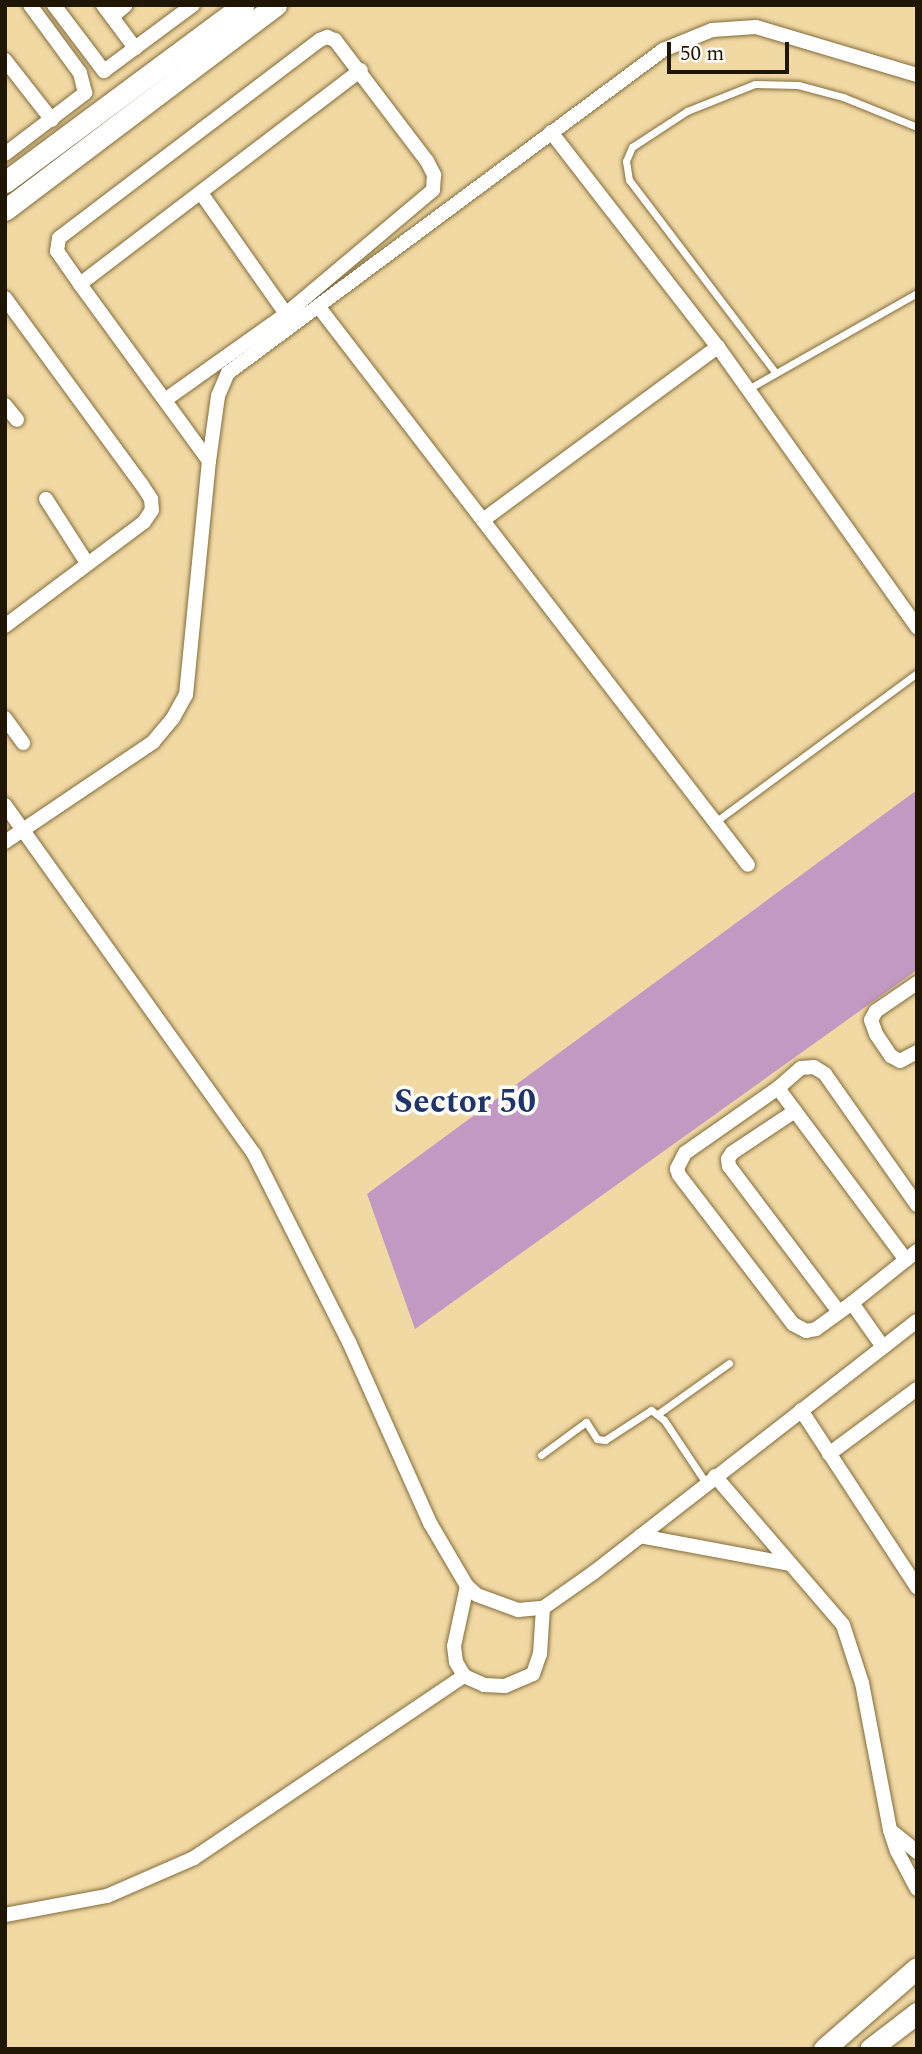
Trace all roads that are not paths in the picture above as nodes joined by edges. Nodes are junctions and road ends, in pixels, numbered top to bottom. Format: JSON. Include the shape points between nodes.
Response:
{"nodes":[{"id":1,"x":30,"y":5,"type":"edge"},
{"id":2,"x":54,"y":5,"type":"edge"},
{"id":3,"x":127,"y":5,"type":"edge"},
{"id":4,"x":193,"y":5,"type":"edge"},
{"id":5,"x":243,"y":5,"type":"edge"},
{"id":6,"x":276,"y":5,"type":"edge"},
{"id":7,"x":108,"y":11,"type":"edge"},
{"id":8,"x":135,"y":48,"type":"junction"},
{"id":9,"x":5,"y":60,"type":"edge"},
{"id":10,"x":361,"y":70,"type":"junction"},
{"id":11,"x":917,"y":75,"type":"edge"},
{"id":12,"x":52,"y":120,"type":"junction"},
{"id":13,"x":917,"y":127,"type":"edge"},
{"id":14,"x":551,"y":132,"type":"junction"},
{"id":15,"x":5,"y":153,"type":"edge"},
{"id":16,"x":5,"y":183,"type":"edge"},
{"id":17,"x":201,"y":193,"type":"junction"},
{"id":18,"x":5,"y":210,"type":"edge"},
{"id":19,"x":80,"y":284,"type":"junction"},
{"id":20,"x":917,"y":293,"type":"edge"},
{"id":21,"x":5,"y":298,"type":"edge"},
{"id":22,"x":318,"y":306,"type":"junction"},
{"id":23,"x":286,"y":314,"type":"junction"},
{"id":24,"x":718,"y":346,"type":"junction"},
{"id":25,"x":775,"y":372,"type":"junction"},
{"id":26,"x":748,"y":389,"type":"junction"},
{"id":27,"x":165,"y":400,"type":"junction"},
{"id":28,"x":5,"y":405,"type":"edge"},
{"id":29,"x":17,"y":420,"type":"dead end"},
{"id":30,"x":209,"y":461,"type":"junction"},
{"id":31,"x":46,"y":499,"type":"dead end"},
{"id":32,"x":483,"y":520,"type":"junction"},
{"id":33,"x":87,"y":563,"type":"junction"},
{"id":34,"x":5,"y":625,"type":"edge"},
{"id":35,"x":917,"y":627,"type":"edge"},
{"id":36,"x":917,"y":673,"type":"edge"},
{"id":37,"x":5,"y":719,"type":"edge"},
{"id":38,"x":23,"y":743,"type":"dead end"},
{"id":39,"x":5,"y":805,"type":"edge"},
{"id":40,"x":715,"y":822,"type":"junction"},
{"id":41,"x":23,"y":829,"type":"junction"},
{"id":42,"x":5,"y":842,"type":"edge"},
{"id":43,"x":748,"y":865,"type":"dead end"},
{"id":44,"x":917,"y":983,"type":"edge"},
{"id":45,"x":917,"y":1052,"type":"edge"},
{"id":46,"x":778,"y":1088,"type":"junction"},
{"id":47,"x":795,"y":1111,"type":"junction"},
{"id":48,"x":917,"y":1205,"type":"edge"},
{"id":49,"x":911,"y":1256,"type":"edge"},
{"id":50,"x":852,"y":1303,"type":"junction"},
{"id":51,"x":839,"y":1312,"type":"junction"},
{"id":52,"x":917,"y":1321,"type":"edge"},
{"id":53,"x":883,"y":1347,"type":"junction"},
{"id":54,"x":729,"y":1363,"type":"dead end"},
{"id":55,"x":917,"y":1389,"type":"edge"},
{"id":56,"x":801,"y":1410,"type":"junction"},
{"id":57,"x":659,"y":1413,"type":"junction"},
{"id":58,"x":829,"y":1454,"type":"junction"},
{"id":59,"x":541,"y":1455,"type":"dead end"},
{"id":60,"x":711,"y":1480,"type":"junction"},
{"id":61,"x":640,"y":1535,"type":"junction"},
{"id":62,"x":789,"y":1564,"type":"junction"},
{"id":63,"x":467,"y":1586,"type":"junction"},
{"id":64,"x":917,"y":1587,"type":"edge"},
{"id":65,"x":543,"y":1608,"type":"junction"},
{"id":66,"x":464,"y":1676,"type":"junction"},
{"id":67,"x":890,"y":1830,"type":"junction"},
{"id":68,"x":917,"y":1852,"type":"edge"},
{"id":69,"x":917,"y":1889,"type":"edge"},
{"id":70,"x":5,"y":1916,"type":"edge"},
{"id":71,"x":917,"y":1968,"type":"edge"},
{"id":72,"x":917,"y":2013,"type":"edge"},
{"id":73,"x":824,"y":2049,"type":"edge"},
{"id":74,"x":870,"y":2049,"type":"edge"}],
"edges":[{"from":1,"to":12,"type":"street","via":[[85,86],[85,93]]},
{"from":2,"to":8,"type":"street","via":[[104,71]]},
{"from":3,"to":7,"type":"street"},
{"from":4,"to":8,"type":"street"},
{"from":5,"to":16,"type":"main road"},
{"from":6,"to":18,"type":"main road"},
{"from":7,"to":8,"type":"street"},
{"from":9,"to":12,"type":"street"},
{"from":10,"to":17,"type":"street"},
{"from":10,"to":19,"type":"street","via":[[327,37],[59,238],[57,251]]},
{"from":10,"to":23,"type":"street","via":[[427,161],[434,175],[433,190]]},
{"from":11,"to":14,"type":"street","via":[[756,27],[712,30],[663,50]]},
{"from":12,"to":15,"type":"street"},
{"from":13,"to":25,"type":"lane","via":[[843,97],[798,85],[755,84],[687,111],[632,147],[626,161],[629,180]]},
{"from":14,"to":22,"type":"street"},
{"from":14,"to":24,"type":"street"},
{"from":17,"to":19,"type":"street"},
{"from":17,"to":23,"type":"street"},
{"from":19,"to":27,"type":"street"},
{"from":20,"to":25,"type":"lane"},
{"from":21,"to":33,"type":"street","via":[[151,499],[152,510],[144,522]]},
{"from":22,"to":30,"type":"street","via":[[228,373],[218,396]]},
{"from":22,"to":32,"type":"street"},
{"from":23,"to":27,"type":"street"},
{"from":24,"to":26,"type":"street"},
{"from":24,"to":32,"type":"street"},
{"from":25,"to":26,"type":"lane"},
{"from":26,"to":35,"type":"street"},
{"from":27,"to":30,"type":"street"},
{"from":28,"to":29,"type":"street"},
{"from":30,"to":41,"type":"street","via":[[186,695],[153,742]]},
{"from":31,"to":33,"type":"street"},
{"from":32,"to":40,"type":"street"},
{"from":33,"to":34,"type":"street"},
{"from":36,"to":40,"type":"lane"},
{"from":37,"to":38,"type":"street"},
{"from":39,"to":41,"type":"street"},
{"from":40,"to":43,"type":"street"},
{"from":41,"to":42,"type":"street"},
{"from":41,"to":63,"type":"street","via":[[254,1154],[349,1342],[430,1523]]},
{"from":44,"to":45,"type":"street","via":[[876,1011],[871,1020],[891,1056],[900,1061]]},
{"from":46,"to":47,"type":"street"},
{"from":46,"to":48,"type":"street","via":[[801,1068],[814,1067],[825,1074]]},
{"from":46,"to":51,"type":"street","via":[[685,1153],[677,1169],[793,1324],[806,1331],[816,1329]]},
{"from":47,"to":49,"type":"street"},
{"from":47,"to":51,"type":"street","via":[[728,1159]]},
{"from":49,"to":50,"type":"street"},
{"from":50,"to":51,"type":"street"},
{"from":50,"to":53,"type":"street"},
{"from":52,"to":53,"type":"street"},
{"from":53,"to":56,"type":"street"},
{"from":54,"to":57,"type":"lane"},
{"from":55,"to":58,"type":"street"},
{"from":56,"to":58,"type":"street"},
{"from":56,"to":60,"type":"street"},
{"from":57,"to":59,"type":"lane","via":[[651,1410],[605,1440],[597,1439],[586,1422]]},
{"from":57,"to":60,"type":"lane"},
{"from":58,"to":64,"type":"street"},
{"from":60,"to":61,"type":"street"},
{"from":60,"to":62,"type":"street"},
{"from":61,"to":62,"type":"street"},
{"from":61,"to":65,"type":"street"},
{"from":62,"to":67,"type":"street","via":[[843,1625],[862,1683]]},
{"from":63,"to":65,"type":"street","via":[[497,1605],[518,1610]]},
{"from":63,"to":66,"type":"street","via":[[454,1646]]},
{"from":65,"to":66,"type":"street","via":[[540,1654],[533,1674],[505,1686],[484,1685]]},
{"from":66,"to":70,"type":"street","via":[[194,1858],[107,1896]]},
{"from":67,"to":68,"type":"street"},
{"from":67,"to":69,"type":"street"},
{"from":71,"to":73,"type":"main road"},
{"from":72,"to":74,"type":"main road"}]}
